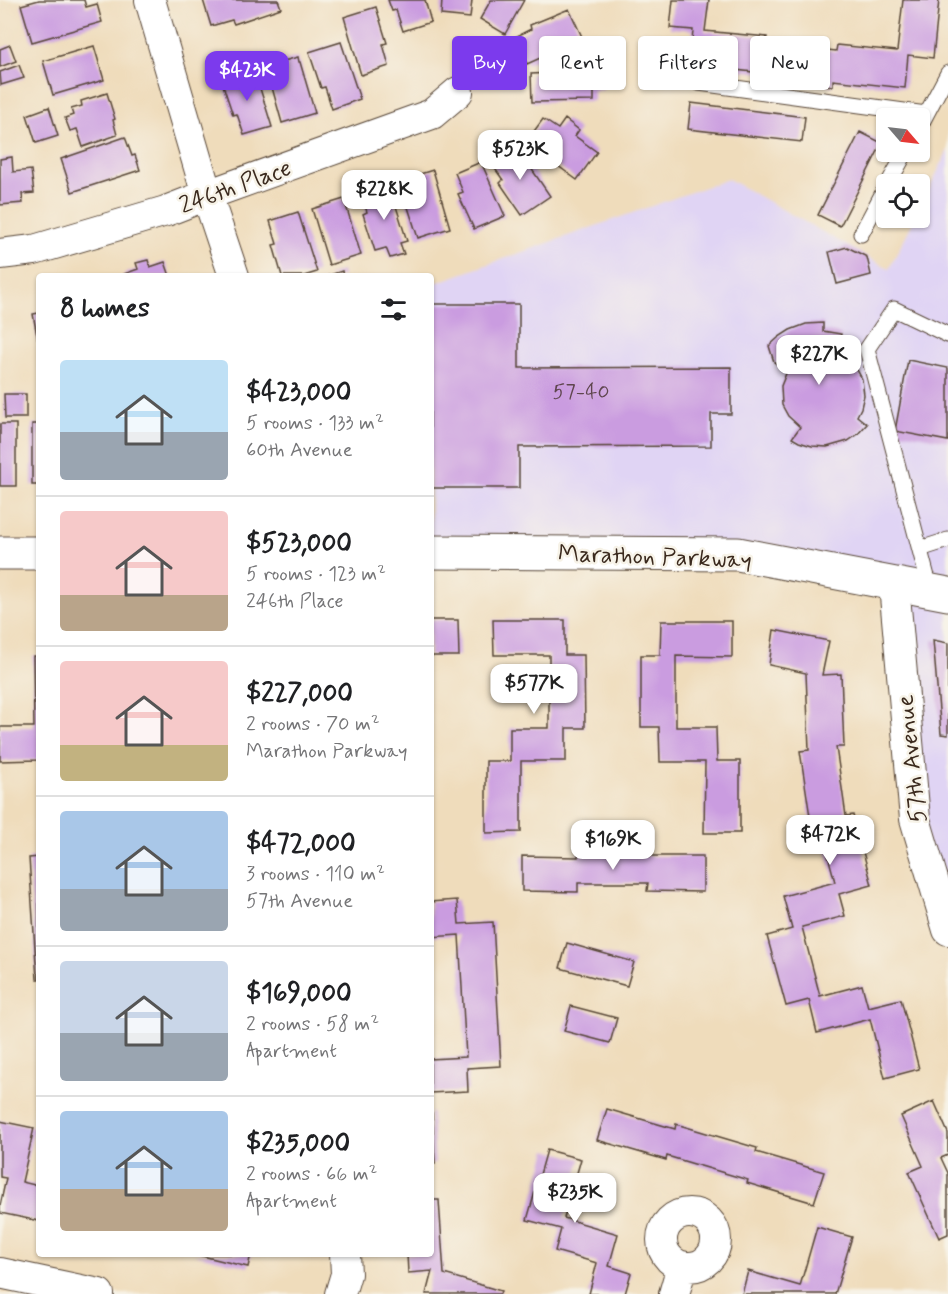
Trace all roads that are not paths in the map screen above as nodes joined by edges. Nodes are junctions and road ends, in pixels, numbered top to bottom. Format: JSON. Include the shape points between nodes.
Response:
{"nodes":[{"id":1,"x":150,"y":0,"type":"edge"},
{"id":2,"x":948,"y":73,"type":"edge"},
{"id":3,"x":738,"y":89,"type":"edge"},
{"id":4,"x":458,"y":92,"type":"dead end"},
{"id":5,"x":929,"y":108,"type":"edge"},
{"id":6,"x":876,"y":112,"type":"edge"},
{"id":7,"x":207,"y":195,"type":"junction"},
{"id":8,"x":876,"y":206,"type":"edge"},
{"id":9,"x":861,"y":234,"type":"dead end"},
{"id":10,"x":0,"y":254,"type":"edge"},
{"id":11,"x":233,"y":273,"type":"edge"},
{"id":12,"x":948,"y":335,"type":"edge"},
{"id":13,"x":948,"y":540,"type":"edge"},
{"id":14,"x":920,"y":549,"type":"junction"},
{"id":15,"x":434,"y":552,"type":"edge"},
{"id":16,"x":0,"y":553,"type":"edge"},
{"id":17,"x":36,"y":553,"type":"edge"},
{"id":18,"x":894,"y":585,"type":"junction"},
{"id":19,"x":939,"y":593,"type":"edge"},
{"id":20,"x":948,"y":930,"type":"edge"},
{"id":21,"x":345,"y":1257,"type":"edge"},
{"id":22,"x":0,"y":1272,"type":"edge"},
{"id":23,"x":99,"y":1294,"type":"edge"},
{"id":24,"x":340,"y":1294,"type":"edge"}],
"edges":[{"from":1,"to":7,"type":"street"},
{"from":2,"to":5,"type":"lane"},
{"from":3,"to":6,"type":"lane"},
{"from":4,"to":7,"type":"street","name":"246th Place","via":[[432,114]]},
{"from":7,"to":10,"type":"street","name":"246th Place","via":[[34,250]]},
{"from":7,"to":11,"type":"street"},
{"from":8,"to":9,"type":"lane"},
{"from":12,"to":14,"type":"lane","via":[[894,309],[867,349]]},
{"from":13,"to":14,"type":"lane"},
{"from":14,"to":19,"type":"lane"},
{"from":15,"to":18,"type":"street","name":"Marathon Parkway","via":[[738,554]]},
{"from":16,"to":17,"type":"street"},
{"from":18,"to":19,"type":"street","name":"Marathon Parkway"},
{"from":18,"to":20,"type":"street","name":"57th Avenue","via":[[915,819]]},
{"from":21,"to":24,"type":"street","via":[[346,1274]]},
{"from":22,"to":23,"type":"street"}]}
